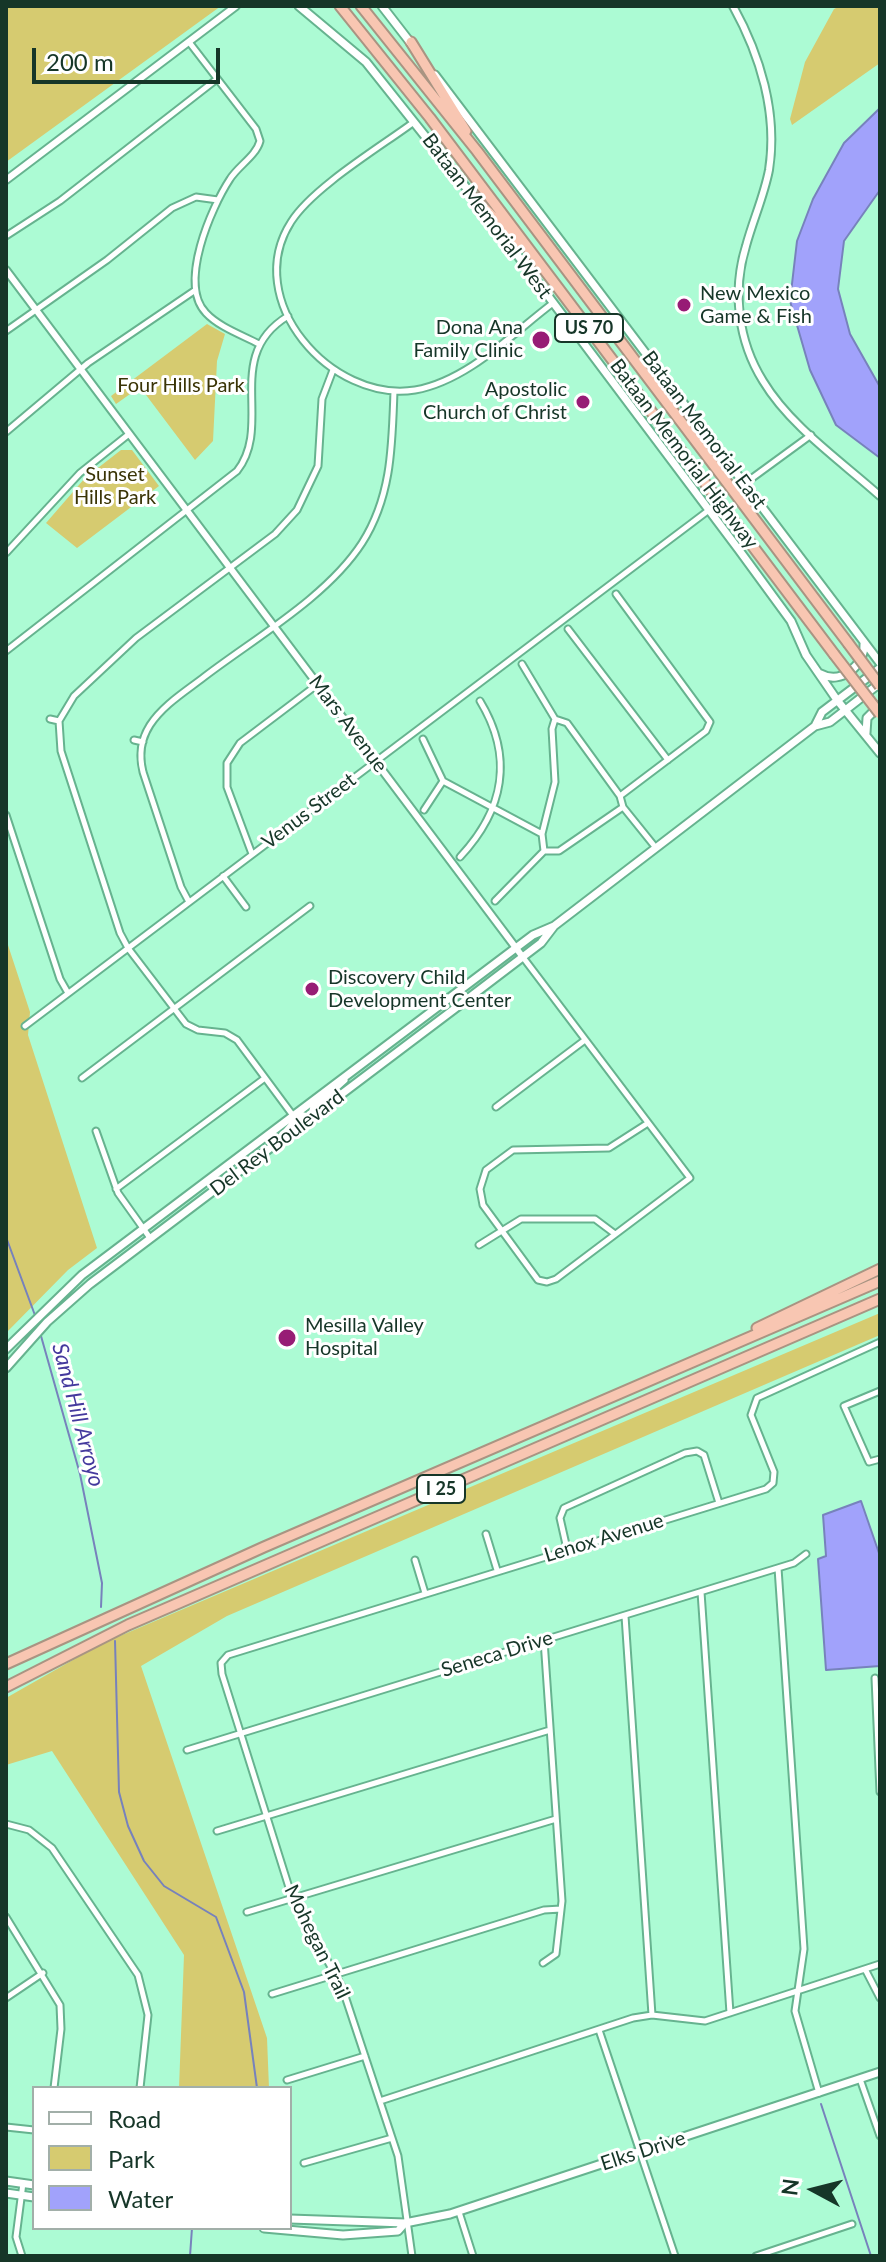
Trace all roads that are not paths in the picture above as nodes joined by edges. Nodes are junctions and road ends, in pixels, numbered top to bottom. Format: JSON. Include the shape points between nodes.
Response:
{"nodes":[{"id":1,"x":236,"y":6,"type":"edge"},
{"id":2,"x":299,"y":6,"type":"edge"},
{"id":3,"x":307,"y":6,"type":"edge"},
{"id":4,"x":340,"y":6,"type":"edge"},
{"id":5,"x":361,"y":6,"type":"edge"},
{"id":6,"x":382,"y":6,"type":"edge"},
{"id":7,"x":733,"y":6,"type":"edge"},
{"id":8,"x":320,"y":22,"type":"junction"},
{"id":9,"x":189,"y":42,"type":"junction"},
{"id":10,"x":411,"y":42,"type":"junction"},
{"id":11,"x":217,"y":79,"type":"junction"},
{"id":12,"x":415,"y":121,"type":"junction"},
{"id":13,"x":477,"y":151,"type":"junction"},
{"id":14,"x":6,"y":180,"type":"edge"},
{"id":15,"x":473,"y":197,"type":"junction"},
{"id":16,"x":218,"y":200,"type":"junction"},
{"id":17,"x":6,"y":236,"type":"edge"},
{"id":18,"x":540,"y":263,"type":"junction"},
{"id":19,"x":6,"y":270,"type":"edge"},
{"id":20,"x":194,"y":291,"type":"junction"},
{"id":21,"x":553,"y":303,"type":"junction"},
{"id":22,"x":35,"y":309,"type":"junction"},
{"id":23,"x":288,"y":316,"type":"junction"},
{"id":24,"x":6,"y":331,"type":"edge"},
{"id":25,"x":259,"y":344,"type":"junction"},
{"id":26,"x":80,"y":369,"type":"junction"},
{"id":27,"x":333,"y":370,"type":"junction"},
{"id":28,"x":394,"y":391,"type":"junction"},
{"id":29,"x":6,"y":432,"type":"edge"},
{"id":30,"x":129,"y":434,"type":"junction"},
{"id":31,"x":812,"y":435,"type":"junction"},
{"id":32,"x":744,"y":484,"type":"junction"},
{"id":33,"x":880,"y":496,"type":"edge"},
{"id":34,"x":187,"y":510,"type":"junction"},
{"id":35,"x":709,"y":510,"type":"junction"},
{"id":36,"x":6,"y":553,"type":"edge"},
{"id":37,"x":230,"y":568,"type":"junction"},
{"id":38,"x":616,"y":594,"type":"dead end"},
{"id":39,"x":273,"y":625,"type":"junction"},
{"id":40,"x":568,"y":629,"type":"dead end"},
{"id":41,"x":864,"y":643,"type":"junction"},
{"id":42,"x":6,"y":651,"type":"edge"},
{"id":43,"x":522,"y":664,"type":"dead end"},
{"id":44,"x":880,"y":665,"type":"edge"},
{"id":45,"x":819,"y":673,"type":"junction"},
{"id":46,"x":318,"y":684,"type":"junction"},
{"id":47,"x":880,"y":685,"type":"edge"},
{"id":48,"x":837,"y":700,"type":"junction"},
{"id":49,"x":480,"y":701,"type":"dead end"},
{"id":50,"x":880,"y":705,"type":"edge"},
{"id":51,"x":846,"y":710,"type":"junction"},
{"id":52,"x":880,"y":714,"type":"edge"},
{"id":53,"x":50,"y":719,"type":"dead end"},
{"id":54,"x":555,"y":719,"type":"junction"},
{"id":55,"x":59,"y":721,"type":"junction"},
{"id":56,"x":815,"y":726,"type":"junction"},
{"id":57,"x":866,"y":737,"type":"junction"},
{"id":58,"x":423,"y":739,"type":"dead end"},
{"id":59,"x":134,"y":740,"type":"dead end"},
{"id":60,"x":143,"y":742,"type":"junction"},
{"id":61,"x":880,"y":753,"type":"edge"},
{"id":62,"x":668,"y":760,"type":"junction"},
{"id":63,"x":376,"y":761,"type":"junction"},
{"id":64,"x":443,"y":781,"type":"junction"},
{"id":65,"x":620,"y":796,"type":"junction"},
{"id":66,"x":623,"y":807,"type":"junction"},
{"id":67,"x":494,"y":809,"type":"junction"},
{"id":68,"x":424,"y":810,"type":"dead end"},
{"id":69,"x":6,"y":815,"type":"edge"},
{"id":70,"x":542,"y":834,"type":"junction"},
{"id":71,"x":656,"y":848,"type":"junction"},
{"id":72,"x":544,"y":851,"type":"junction"},
{"id":73,"x":252,"y":854,"type":"junction"},
{"id":74,"x":460,"y":857,"type":"dead end"},
{"id":75,"x":223,"y":876,"type":"junction"},
{"id":76,"x":495,"y":901,"type":"dead end"},
{"id":77,"x":189,"y":902,"type":"junction"},
{"id":78,"x":310,"y":906,"type":"dead end"},
{"id":79,"x":246,"y":907,"type":"dead end"},
{"id":80,"x":554,"y":926,"type":"junction"},
{"id":81,"x":516,"y":947,"type":"junction"},
{"id":82,"x":128,"y":948,"type":"junction"},
{"id":83,"x":522,"y":956,"type":"junction"},
{"id":84,"x":68,"y":993,"type":"junction"},
{"id":85,"x":173,"y":1008,"type":"junction"},
{"id":86,"x":25,"y":1026,"type":"dead end"},
{"id":87,"x":585,"y":1040,"type":"junction"},
{"id":88,"x":385,"y":1047,"type":"junction"},
{"id":89,"x":392,"y":1056,"type":"junction"},
{"id":90,"x":370,"y":1058,"type":"junction"},
{"id":91,"x":377,"y":1067,"type":"junction"},
{"id":92,"x":345,"y":1077,"type":"junction"},
{"id":93,"x":82,"y":1078,"type":"dead end"},
{"id":94,"x":265,"y":1078,"type":"junction"},
{"id":95,"x":496,"y":1107,"type":"dead end"},
{"id":96,"x":293,"y":1116,"type":"junction"},
{"id":97,"x":311,"y":1117,"type":"junction"},
{"id":98,"x":648,"y":1123,"type":"junction"},
{"id":99,"x":300,"y":1125,"type":"junction"},
{"id":100,"x":96,"y":1131,"type":"dead end"},
{"id":101,"x":279,"y":1141,"type":"junction"},
{"id":102,"x":116,"y":1189,"type":"junction"},
{"id":103,"x":143,"y":1228,"type":"junction"},
{"id":104,"x":500,"y":1229,"type":"junction"},
{"id":105,"x":615,"y":1234,"type":"junction"},
{"id":106,"x":150,"y":1238,"type":"junction"},
{"id":107,"x":479,"y":1245,"type":"dead end"},
{"id":108,"x":880,"y":1266,"type":"edge"},
{"id":109,"x":880,"y":1281,"type":"edge"},
{"id":110,"x":880,"y":1301,"type":"edge"},
{"id":111,"x":880,"y":1342,"type":"edge"},
{"id":112,"x":6,"y":1349,"type":"edge"},
{"id":113,"x":717,"y":1351,"type":"junction"},
{"id":114,"x":7,"y":1366,"type":"edge"},
{"id":115,"x":880,"y":1391,"type":"edge"},
{"id":116,"x":880,"y":1459,"type":"edge"},
{"id":117,"x":719,"y":1503,"type":"junction"},
{"id":118,"x":486,"y":1534,"type":"dead end"},
{"id":119,"x":567,"y":1549,"type":"junction"},
{"id":120,"x":806,"y":1554,"type":"dead end"},
{"id":121,"x":415,"y":1560,"type":"dead end"},
{"id":122,"x":778,"y":1568,"type":"junction"},
{"id":123,"x":497,"y":1570,"type":"junction"},
{"id":124,"x":701,"y":1592,"type":"junction"},
{"id":125,"x":425,"y":1593,"type":"junction"},
{"id":126,"x":625,"y":1616,"type":"junction"},
{"id":127,"x":544,"y":1640,"type":"junction"},
{"id":128,"x":221,"y":1663,"type":"joint"},
{"id":129,"x":6,"y":1664,"type":"edge"},
{"id":130,"x":875,"y":1678,"type":"dead end"},
{"id":131,"x":6,"y":1687,"type":"edge"},
{"id":132,"x":550,"y":1730,"type":"junction"},
{"id":133,"x":240,"y":1733,"type":"junction"},
{"id":134,"x":878,"y":1740,"type":"edge"},
{"id":135,"x":187,"y":1750,"type":"dead end"},
{"id":136,"x":880,"y":1792,"type":"edge"},
{"id":137,"x":265,"y":1816,"type":"junction"},
{"id":138,"x":556,"y":1819,"type":"junction"},
{"id":139,"x":6,"y":1824,"type":"edge"},
{"id":140,"x":217,"y":1831,"type":"dead end"},
{"id":141,"x":292,"y":1897,"type":"junction"},
{"id":142,"x":561,"y":1909,"type":"junction"},
{"id":143,"x":247,"y":1912,"type":"dead end"},
{"id":144,"x":6,"y":1917,"type":"edge"},
{"id":145,"x":543,"y":1963,"type":"dead end"},
{"id":146,"x":880,"y":1964,"type":"edge"},
{"id":147,"x":865,"y":1969,"type":"junction"},
{"id":148,"x":43,"y":1973,"type":"junction"},
{"id":149,"x":335,"y":1975,"type":"junction"},
{"id":150,"x":796,"y":1991,"type":"junction"},
{"id":151,"x":272,"y":1994,"type":"dead end"},
{"id":152,"x":6,"y":1998,"type":"edge"},
{"id":153,"x":880,"y":1998,"type":"edge"},
{"id":154,"x":730,"y":2013,"type":"junction"},
{"id":155,"x":652,"y":2015,"type":"junction"},
{"id":156,"x":599,"y":2030,"type":"junction"},
{"id":157,"x":365,"y":2056,"type":"junction"},
{"id":158,"x":880,"y":2072,"type":"edge"},
{"id":159,"x":860,"y":2079,"type":"junction"},
{"id":160,"x":287,"y":2080,"type":"dead end"},
{"id":161,"x":54,"y":2086,"type":"edge"},
{"id":162,"x":140,"y":2086,"type":"edge"},
{"id":163,"x":819,"y":2093,"type":"junction"},
{"id":164,"x":380,"y":2101,"type":"junction"},
{"id":165,"x":6,"y":2127,"type":"edge"},
{"id":166,"x":32,"y":2130,"type":"edge"},
{"id":167,"x":880,"y":2136,"type":"edge"},
{"id":168,"x":392,"y":2138,"type":"junction"},
{"id":169,"x":640,"y":2151,"type":"junction"},
{"id":170,"x":304,"y":2163,"type":"dead end"},
{"id":171,"x":6,"y":2181,"type":"edge"},
{"id":172,"x":23,"y":2183,"type":"junction"},
{"id":173,"x":32,"y":2185,"type":"edge"},
{"id":174,"x":6,"y":2193,"type":"edge"},
{"id":175,"x":21,"y":2195,"type":"junction"},
{"id":176,"x":32,"y":2197,"type":"edge"},
{"id":177,"x":459,"y":2212,"type":"junction"},
{"id":178,"x":292,"y":2219,"type":"edge"},
{"id":179,"x":406,"y":2222,"type":"junction"},
{"id":180,"x":852,"y":2224,"type":"dead end"},
{"id":181,"x":287,"y":2230,"type":"edge"},
{"id":182,"x":22,"y":2256,"type":"edge"},
{"id":183,"x":412,"y":2256,"type":"edge"},
{"id":184,"x":473,"y":2256,"type":"edge"},
{"id":185,"x":675,"y":2256,"type":"edge"},
{"id":186,"x":756,"y":2256,"type":"edge"}],
"edges":[{"from":1,"to":9,"type":"street"},
{"from":2,"to":8,"type":"main road","name":"Bataan Memorial West"},
{"from":3,"to":8,"type":"main road"},
{"from":4,"to":18,"type":"highway","name":"Bataan Memorial Highway","number":"US 70"},
{"from":5,"to":13,"type":"highway","name":"Bataan Memorial Highway","number":"US 70"},
{"from":6,"to":10,"type":"main road","name":"Bataan Memorial East"},
{"from":7,"to":31,"type":"street","via":[[756,53],[770,140],[765,188],[742,263],[740,316],[746,345],[763,381]]},
{"from":8,"to":12,"type":"main road","name":"Bataan Memorial West","via":[[366,62]]},
{"from":9,"to":11,"type":"street"},
{"from":9,"to":14,"type":"street"},
{"from":10,"to":13,"type":"highway"},
{"from":10,"to":32,"type":"main road","name":"Bataan Memorial East"},
{"from":11,"to":16,"type":"street","via":[[260,138]]},
{"from":11,"to":17,"type":"street","via":[[68,195]]},
{"from":12,"to":15,"type":"main road","name":"Bataan Memorial West"},
{"from":12,"to":23,"type":"street","via":[[293,219],[277,268]]},
{"from":13,"to":47,"type":"highway","name":"Bataan Memorial Highway","number":"US 70","bridge":true},
{"from":15,"to":18,"type":"highway"},
{"from":15,"to":21,"type":"main road","name":"Bataan Memorial West"},
{"from":16,"to":20,"type":"street"},
{"from":16,"to":22,"type":"street","via":[[196,197],[172,208]]},
{"from":18,"to":52,"type":"highway","name":"Bataan Memorial Highway","number":"US 70","bridge":true},
{"from":19,"to":22,"type":"street","name":"Mars Avenue"},
{"from":20,"to":25,"type":"street","via":[[207,314]]},
{"from":20,"to":26,"type":"street"},
{"from":21,"to":28,"type":"street","via":[[456,375],[426,387]]},
{"from":21,"to":35,"type":"main road","name":"Bataan Memorial West"},
{"from":22,"to":24,"type":"street"},
{"from":22,"to":26,"type":"street","name":"Mars Avenue"},
{"from":23,"to":25,"type":"street"},
{"from":23,"to":27,"type":"street"},
{"from":25,"to":34,"type":"street","via":[[252,366],[245,457],[233,475]]},
{"from":26,"to":29,"type":"street"},
{"from":26,"to":30,"type":"street","name":"Mars Avenue"},
{"from":27,"to":28,"type":"street","via":[[361,384]]},
{"from":27,"to":37,"type":"street","via":[[322,399],[318,466],[307,496],[287,523]]},
{"from":28,"to":39,"type":"street","via":[[389,473],[371,528],[335,577]]},
{"from":30,"to":34,"type":"street","name":"Mars Avenue"},
{"from":30,"to":36,"type":"street","via":[[73,479]]},
{"from":31,"to":32,"type":"street"},
{"from":31,"to":33,"type":"street"},
{"from":32,"to":41,"type":"main road","name":"Bataan Memorial East"},
{"from":34,"to":37,"type":"street","name":"Mars Avenue"},
{"from":34,"to":42,"type":"street"},
{"from":35,"to":45,"type":"main road","name":"Bataan Memorial West","via":[[791,621]]},
{"from":35,"to":63,"type":"street","name":"Venus Street"},
{"from":37,"to":39,"type":"street","name":"Mars Avenue"},
{"from":37,"to":55,"type":"street","via":[[131,642],[71,700]]},
{"from":38,"to":62,"type":"street","via":[[710,722]]},
{"from":39,"to":46,"type":"street","name":"Mars Avenue"},
{"from":39,"to":60,"type":"street","via":[[169,705]]},
{"from":40,"to":62,"type":"street"},
{"from":41,"to":44,"type":"main road","name":"Bataan Memorial East"},
{"from":41,"to":45,"type":"main road","via":[[859,663],[844,675]]},
{"from":43,"to":54,"type":"street"},
{"from":44,"to":48,"type":"main road","name":"Del Rey Boulevard"},
{"from":45,"to":48,"type":"main road","name":"Bataan Memorial West"},
{"from":46,"to":63,"type":"street","name":"Mars Avenue"},
{"from":46,"to":73,"type":"street","via":[[240,743],[227,763],[228,792]]},
{"from":47,"to":51,"type":"main road","name":"Del Rey Boulevard"},
{"from":48,"to":51,"type":"main road","name":"Bataan Memorial West"},
{"from":48,"to":56,"type":"main road","name":"Del Rey Boulevard","via":[[819,715]]},
{"from":49,"to":67,"type":"street","via":[[494,729],[500,761]]},
{"from":50,"to":57,"type":"main road","via":[[867,718]]},
{"from":51,"to":56,"type":"main road","name":"Del Rey Boulevard"},
{"from":51,"to":57,"type":"main road","name":"Bataan Memorial West"},
{"from":53,"to":55,"type":"street"},
{"from":54,"to":65,"type":"street","via":[[567,723]]},
{"from":54,"to":70,"type":"street","via":[[555,782]]},
{"from":55,"to":82,"type":"street","via":[[61,751]]},
{"from":56,"to":71,"type":"main road","name":"Del Rey Boulevard"},
{"from":57,"to":61,"type":"main road","name":"Bataan Memorial West"},
{"from":58,"to":64,"type":"street"},
{"from":59,"to":60,"type":"street"},
{"from":60,"to":77,"type":"street","via":[[143,772]]},
{"from":62,"to":65,"type":"street"},
{"from":63,"to":73,"type":"street","name":"Venus Street"},
{"from":63,"to":81,"type":"street","name":"Mars Avenue"},
{"from":64,"to":67,"type":"street"},
{"from":64,"to":68,"type":"street"},
{"from":65,"to":66,"type":"street"},
{"from":66,"to":71,"type":"street"},
{"from":66,"to":72,"type":"street","via":[[559,851]]},
{"from":67,"to":70,"type":"street"},
{"from":67,"to":74,"type":"street"},
{"from":69,"to":84,"type":"street"},
{"from":70,"to":72,"type":"street"},
{"from":71,"to":80,"type":"main road","name":"Del Rey Boulevard"},
{"from":72,"to":76,"type":"street"},
{"from":73,"to":75,"type":"street","name":"Venus Street"},
{"from":75,"to":77,"type":"street","name":"Venus Street"},
{"from":75,"to":79,"type":"street"},
{"from":77,"to":82,"type":"street","name":"Venus Street"},
{"from":78,"to":85,"type":"street"},
{"from":80,"to":81,"type":"main road","name":"Del Rey Boulevard"},
{"from":80,"to":83,"type":"main road","name":"Del Rey Boulevard"},
{"from":81,"to":83,"type":"street","name":"Mars Avenue"},
{"from":81,"to":88,"type":"main road","name":"Del Rey Boulevard"},
{"from":82,"to":84,"type":"street","name":"Venus Street"},
{"from":82,"to":85,"type":"street"},
{"from":83,"to":87,"type":"street","name":"Mars Avenue"},
{"from":83,"to":89,"type":"main road","name":"Del Rey Boulevard"},
{"from":84,"to":86,"type":"street","name":"Venus Street"},
{"from":85,"to":93,"type":"street"},
{"from":85,"to":94,"type":"street","via":[[194,1029],[234,1037]]},
{"from":87,"to":95,"type":"street"},
{"from":87,"to":98,"type":"street","name":"Mars Avenue"},
{"from":88,"to":89,"type":"main road"},
{"from":88,"to":90,"type":"main road","name":"Del Rey Boulevard"},
{"from":89,"to":91,"type":"main road","name":"Del Rey Boulevard"},
{"from":90,"to":91,"type":"main road"},
{"from":90,"to":92,"type":"main road","name":"Del Rey Boulevard"},
{"from":91,"to":97,"type":"main road","name":"Del Rey Boulevard"},
{"from":92,"to":96,"type":"main road","name":"Del Rey Boulevard"},
{"from":92,"to":97,"type":"main road","via":[[314,1107]]},
{"from":94,"to":96,"type":"street"},
{"from":94,"to":102,"type":"street"},
{"from":96,"to":97,"type":"main road"},
{"from":96,"to":99,"type":"street"},
{"from":96,"to":101,"type":"main road"},
{"from":96,"to":103,"type":"main road","name":"Del Rey Boulevard"},
{"from":97,"to":99,"type":"main road","name":"Del Rey Boulevard"},
{"from":98,"to":104,"type":"street","via":[[609,1148],[521,1149],[501,1157],[484,1174],[480,1189],[483,1205]]},
{"from":98,"to":105,"type":"street","name":"Mars Avenue","via":[[690,1178]]},
{"from":99,"to":101,"type":"main road","name":"Del Rey Boulevard"},
{"from":100,"to":102,"type":"street"},
{"from":101,"to":106,"type":"main road","name":"Del Rey Boulevard"},
{"from":102,"to":103,"type":"street"},
{"from":103,"to":106,"type":"street"},
{"from":103,"to":112,"type":"main road","name":"Del Rey Boulevard","via":[[74,1282]]},
{"from":104,"to":105,"type":"street","via":[[524,1218],[592,1218]]},
{"from":104,"to":105,"type":"street","via":[[544,1282],[556,1279]]},
{"from":104,"to":107,"type":"street"},
{"from":106,"to":114,"type":"main road","name":"Del Rey Boulevard","via":[[64,1306]]},
{"from":108,"to":113,"type":"highway"},
{"from":109,"to":113,"type":"highway","number":"I 25"},
{"from":110,"to":131,"type":"highway","number":"I 25","via":[[128,1625]]},
{"from":111,"to":117,"type":"street","name":"Lenox Avenue","via":[[757,1398],[751,1415],[774,1472],[773,1483]]},
{"from":113,"to":129,"type":"highway","number":"I 25"},
{"from":115,"to":116,"type":"street","via":[[844,1406],[869,1462]]},
{"from":117,"to":119,"type":"street","name":"Lenox Avenue"},
{"from":117,"to":119,"type":"street","via":[[704,1455],[685,1453],[564,1508],[560,1518]]},
{"from":118,"to":123,"type":"street"},
{"from":119,"to":123,"type":"street","name":"Lenox Avenue"},
{"from":120,"to":122,"type":"street","name":"Seneca Drive"},
{"from":121,"to":125,"type":"street"},
{"from":122,"to":124,"type":"street","name":"Seneca Drive"},
{"from":122,"to":150,"type":"street","via":[[804,1949]]},
{"from":123,"to":125,"type":"street","name":"Lenox Avenue"},
{"from":124,"to":126,"type":"street","name":"Seneca Drive"},
{"from":124,"to":154,"type":"street"},
{"from":125,"to":128,"type":"street","name":"Lenox Avenue","via":[[228,1655]]},
{"from":126,"to":127,"type":"street","name":"Seneca Drive"},
{"from":126,"to":155,"type":"street"},
{"from":127,"to":132,"type":"street"},
{"from":127,"to":133,"type":"street","name":"Seneca Drive"},
{"from":128,"to":133,"type":"street","name":"Mohegan Trail"},
{"from":130,"to":134,"type":"street"},
{"from":132,"to":137,"type":"street"},
{"from":132,"to":138,"type":"street"},
{"from":133,"to":135,"type":"street","name":"Seneca Drive"},
{"from":133,"to":137,"type":"street","name":"Mohegan Trail"},
{"from":134,"to":136,"type":"street"},
{"from":137,"to":140,"type":"street"},
{"from":137,"to":141,"type":"street","name":"Mohegan Trail"},
{"from":138,"to":141,"type":"street"},
{"from":138,"to":142,"type":"street"},
{"from":139,"to":162,"type":"street","via":[[29,1830],[52,1848],[138,1975],[148,2021]]},
{"from":141,"to":143,"type":"street"},
{"from":141,"to":149,"type":"street","name":"Mohegan Trail"},
{"from":142,"to":145,"type":"street","via":[[556,1954]]},
{"from":142,"to":149,"type":"street"},
{"from":144,"to":148,"type":"street"},
{"from":146,"to":147,"type":"street"},
{"from":147,"to":150,"type":"street"},
{"from":147,"to":153,"type":"street"},
{"from":148,"to":152,"type":"street"},
{"from":148,"to":161,"type":"street","via":[[61,2010]]},
{"from":149,"to":151,"type":"street"},
{"from":149,"to":157,"type":"street","name":"Mohegan Trail"},
{"from":150,"to":154,"type":"street"},
{"from":150,"to":163,"type":"street","via":[[797,2025]]},
{"from":154,"to":155,"type":"street","via":[[694,2022]]},
{"from":155,"to":156,"type":"street"},
{"from":156,"to":164,"type":"street"},
{"from":156,"to":169,"type":"street"},
{"from":157,"to":160,"type":"street"},
{"from":157,"to":164,"type":"street","name":"Mohegan Trail"},
{"from":158,"to":159,"type":"main road","name":"Elks Drive"},
{"from":159,"to":163,"type":"main road","name":"Elks Drive"},
{"from":159,"to":167,"type":"street"},
{"from":163,"to":169,"type":"main road","name":"Elks Drive"},
{"from":164,"to":168,"type":"street","name":"Mohegan Trail"},
{"from":165,"to":166,"type":"street"},
{"from":168,"to":170,"type":"street"},
{"from":168,"to":179,"type":"street","name":"Mohegan Trail","via":[[401,2167]]},
{"from":169,"to":177,"type":"main road","name":"Elks Drive"},
{"from":169,"to":185,"type":"street"},
{"from":171,"to":172,"type":"main road"},
{"from":172,"to":173,"type":"main road"},
{"from":172,"to":175,"type":"street"},
{"from":174,"to":175,"type":"main road"},
{"from":175,"to":176,"type":"main road"},
{"from":175,"to":182,"type":"street","via":[[16,2237]]},
{"from":177,"to":179,"type":"main road","name":"Elks Drive"},
{"from":177,"to":184,"type":"street"},
{"from":178,"to":179,"type":"main road","name":"Elks Drive"},
{"from":179,"to":181,"type":"main road","name":"Elks Drive","via":[[398,2231],[343,2235]]},
{"from":179,"to":183,"type":"street","name":"Mohegan Trail"},
{"from":180,"to":186,"type":"street"}]}
